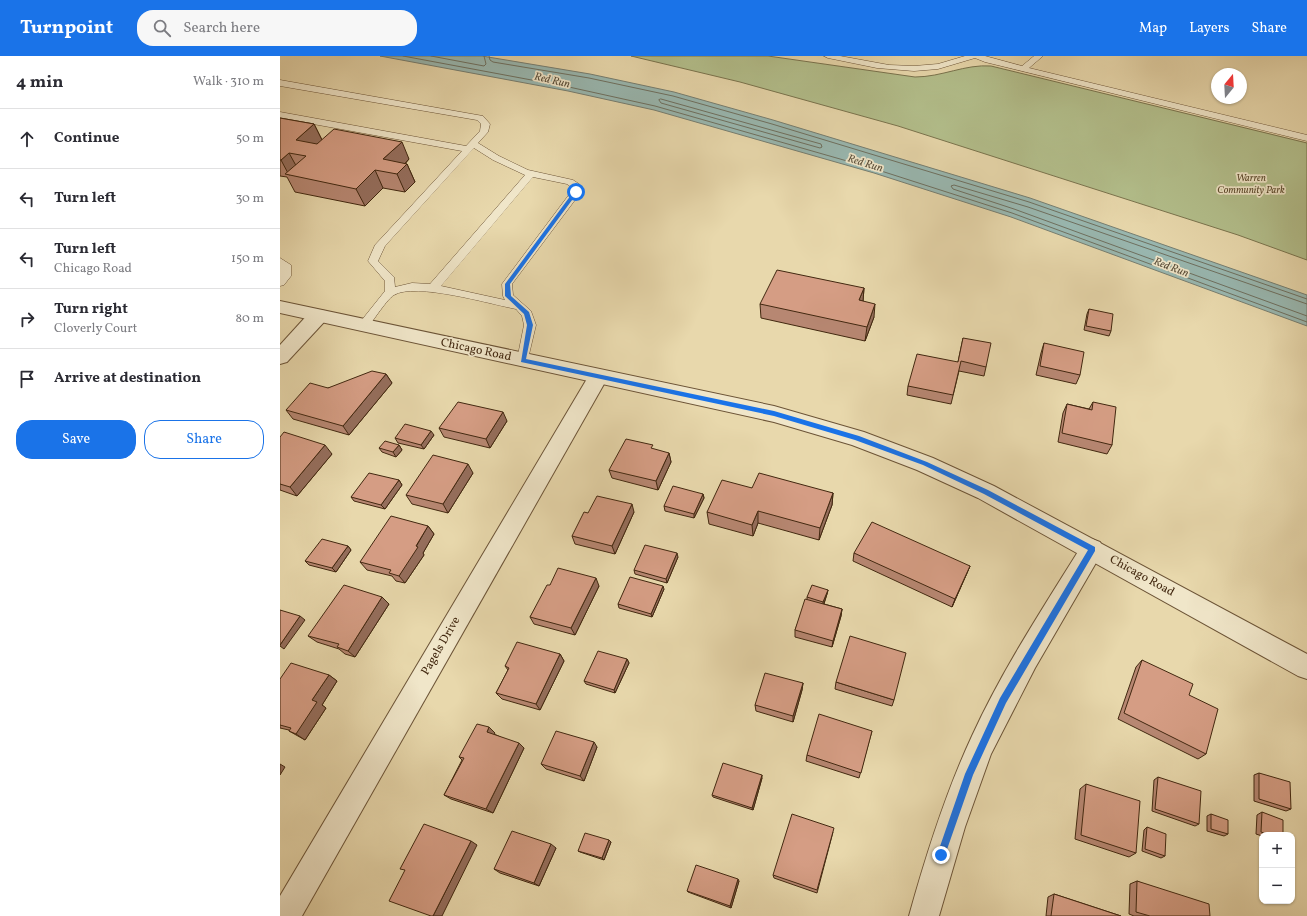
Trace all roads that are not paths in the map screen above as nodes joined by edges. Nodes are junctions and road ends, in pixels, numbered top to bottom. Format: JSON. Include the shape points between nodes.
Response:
{"nodes":[{"id":1,"x":828,"y":56,"type":"edge"},
{"id":2,"x":973,"y":56,"type":"edge"},
{"id":3,"x":978,"y":56,"type":"edge"},
{"id":4,"x":1039,"y":56,"type":"edge"},
{"id":5,"x":1024,"y":68,"type":"junction"},
{"id":6,"x":280,"y":83,"type":"edge"},
{"id":7,"x":280,"y":115,"type":"edge"},
{"id":8,"x":1307,"y":138,"type":"edge"},
{"id":9,"x":471,"y":146,"type":"junction"},
{"id":10,"x":531,"y":173,"type":"junction"},
{"id":11,"x":280,"y":261,"type":"edge"},
{"id":12,"x":280,"y":282,"type":"edge"},
{"id":13,"x":433,"y":288,"type":"junction"},
{"id":14,"x":390,"y":292,"type":"junction"},
{"id":15,"x":517,"y":306,"type":"junction"},
{"id":16,"x":280,"y":308,"type":"edge"},
{"id":17,"x":318,"y":316,"type":"junction"},
{"id":18,"x":363,"y":326,"type":"junction"},
{"id":19,"x":280,"y":356,"type":"edge"},
{"id":20,"x":523,"y":360,"type":"junction"},
{"id":21,"x":598,"y":377,"type":"junction"},
{"id":22,"x":1092,"y":549,"type":"junction"},
{"id":23,"x":1307,"y":667,"type":"edge"},
{"id":24,"x":285,"y":916,"type":"edge"},
{"id":25,"x":924,"y":916,"type":"edge"}],
"edges":[{"from":1,"to":2,"type":"lane","via":[[897,68],[925,68]]},
{"from":3,"to":5,"type":"lane"},
{"from":4,"to":5,"type":"lane"},
{"from":5,"to":8,"type":"lane"},
{"from":6,"to":9,"type":"lane","via":[[480,118],[486,124],[484,132]]},
{"from":7,"to":9,"type":"lane"},
{"from":9,"to":10,"type":"lane"},
{"from":9,"to":14,"type":"lane","via":[[380,245],[373,261],[390,280]]},
{"from":10,"to":13,"type":"lane"},
{"from":10,"to":15,"type":"lane","via":[[570,182],[576,186],[576,192],[508,284],[508,296]]},
{"from":11,"to":12,"type":"lane","via":[[286,265],[286,276]]},
{"from":13,"to":14,"type":"lane","via":[[412,287]]},
{"from":13,"to":15,"type":"lane"},
{"from":14,"to":18,"type":"lane"},
{"from":15,"to":20,"type":"lane","via":[[527,314],[530,325]]},
{"from":16,"to":17,"type":"street","name":"Chicago Road"},
{"from":17,"to":18,"type":"street","name":"Chicago Road"},
{"from":17,"to":19,"type":"street"},
{"from":18,"to":20,"type":"street","name":"Chicago Road"},
{"from":20,"to":21,"type":"street","name":"Chicago Road"},
{"from":21,"to":22,"type":"street","name":"Chicago Road","via":[[774,414],[857,438],[925,464],[986,492]]},
{"from":21,"to":24,"type":"street","name":"Pagels Drive"},
{"from":22,"to":23,"type":"street","name":"Chicago Road"},
{"from":22,"to":25,"type":"street","via":[[1003,700],[969,774],[941,855]]}]}
